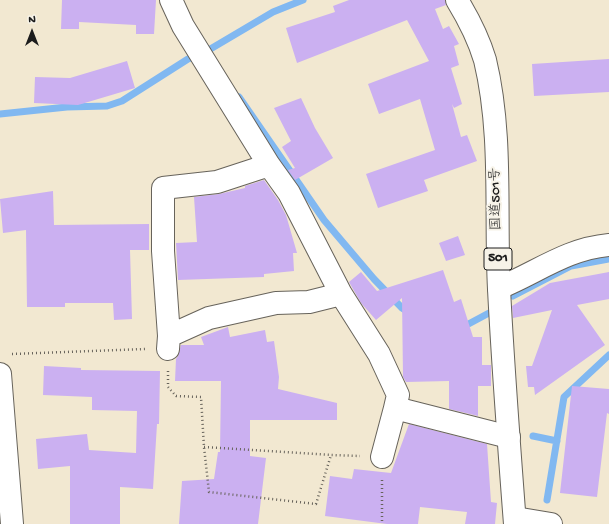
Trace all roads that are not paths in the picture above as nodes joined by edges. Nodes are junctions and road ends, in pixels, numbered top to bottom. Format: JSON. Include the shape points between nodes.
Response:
{"nodes":[{"id":1,"x":170,"y":0,"type":"edge"},
{"id":2,"x":457,"y":0,"type":"edge"},
{"id":3,"x":269,"y":166,"type":"junction"},
{"id":4,"x":609,"y":245,"type":"edge"},
{"id":5,"x":499,"y":288,"type":"junction"},
{"id":6,"x":342,"y":294,"type":"junction"},
{"id":7,"x":4,"y":364,"type":"edge"},
{"id":8,"x":395,"y":408,"type":"junction"},
{"id":9,"x":508,"y":437,"type":"junction"},
{"id":10,"x":382,"y":457,"type":"road end"},
{"id":11,"x":515,"y":521,"type":"edge"},
{"id":12,"x":12,"y":524,"type":"edge"},
{"id":13,"x":551,"y":524,"type":"edge"}],
"edges":[{"from":1,"to":3,"type":"main road","via":[[183,26]]},
{"from":2,"to":5,"type":"main road","name":"国道501号","number":"501","via":[[484,59],[491,95],[495,139]]},
{"from":3,"to":6,"type":"main road","via":[[289,193]]},
{"from":3,"to":6,"type":"main road","via":[[217,182],[163,188],[163,251],[168,342],[209,318],[276,303],[309,302]]},
{"from":4,"to":5,"type":"main road","via":[[558,258]]},
{"from":5,"to":9,"type":"main road","name":"国道501号","number":"501"},
{"from":6,"to":8,"type":"main road","via":[[379,354],[398,395]]},
{"from":7,"to":12,"type":"main road"},
{"from":8,"to":9,"type":"main road"},
{"from":8,"to":10,"type":"main road"},
{"from":9,"to":11,"type":"main road","name":"国道501号","number":"501"},
{"from":11,"to":13,"type":"main road"}]}
